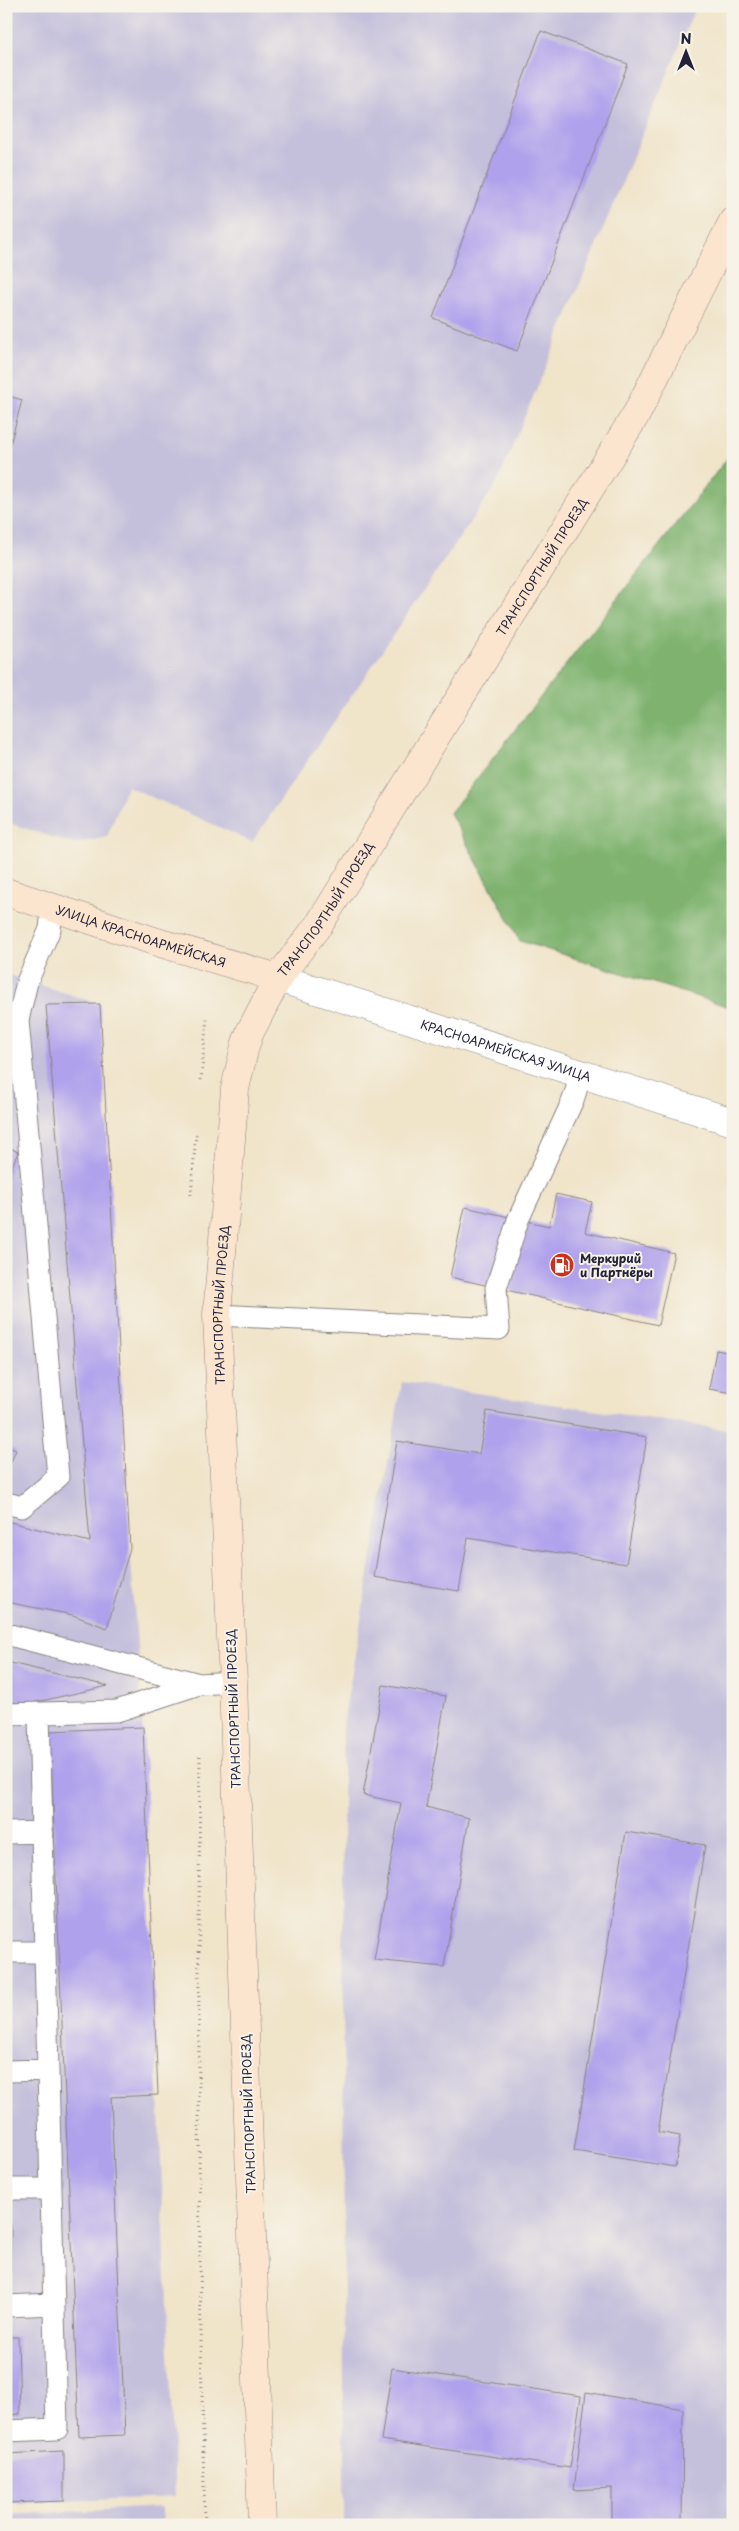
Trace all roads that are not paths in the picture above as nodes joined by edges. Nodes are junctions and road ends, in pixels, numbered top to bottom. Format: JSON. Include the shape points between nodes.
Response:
{"nodes":[{"id":1,"x":733,"y":221,"type":"edge"},
{"id":2,"x":6,"y":892,"type":"edge"},
{"id":3,"x":52,"y":908,"type":"junction"},
{"id":4,"x":278,"y":978,"type":"junction"},
{"id":5,"x":27,"y":982,"type":"junction"},
{"id":6,"x":6,"y":1003,"type":"edge"},
{"id":7,"x":581,"y":1075,"type":"junction"},
{"id":8,"x":733,"y":1122,"type":"edge"},
{"id":9,"x":217,"y":1315,"type":"junction"},
{"id":10,"x":6,"y":1503,"type":"edge"},
{"id":11,"x":6,"y":1634,"type":"edge"},
{"id":12,"x":233,"y":1682,"type":"junction"},
{"id":13,"x":199,"y":1684,"type":"junction"},
{"id":14,"x":39,"y":1713,"type":"junction"},
{"id":15,"x":6,"y":1714,"type":"edge"},
{"id":16,"x":42,"y":1832,"type":"junction"},
{"id":17,"x":6,"y":1833,"type":"edge"},
{"id":18,"x":6,"y":1952,"type":"edge"},
{"id":19,"x":45,"y":1952,"type":"junction"},
{"id":20,"x":48,"y":2070,"type":"junction"},
{"id":21,"x":6,"y":2071,"type":"edge"},
{"id":22,"x":6,"y":2189,"type":"edge"},
{"id":23,"x":51,"y":2189,"type":"junction"},
{"id":24,"x":54,"y":2304,"type":"junction"},
{"id":25,"x":6,"y":2306,"type":"edge"},
{"id":26,"x":6,"y":2431,"type":"edge"},
{"id":27,"x":262,"y":2525,"type":"edge"}],
"edges":[{"from":1,"to":4,"type":"main road","name":"ТРАНСПОРТНЫЙ ПРОЕЗД","via":[[638,413],[320,923]]},
{"from":2,"to":3,"type":"main road","name":"УЛИЦА КРАСНОАРМЕЙСКАЯ"},
{"from":3,"to":4,"type":"main road","name":"УЛИЦА КРАСНОАРМЕЙСКАЯ"},
{"from":3,"to":5,"type":"lane","via":[[50,929]]},
{"from":4,"to":7,"type":"street","name":"КРАСНОАРМЕЙСКАЯ УЛИЦА"},
{"from":4,"to":9,"type":"main road","name":"ТРАНСПОРТНЫЙ ПРОЕЗД","via":[[250,1032],[235,1089]]},
{"from":5,"to":6,"type":"lane"},
{"from":5,"to":10,"type":"lane","via":[[18,1020],[58,1477],[22,1507]]},
{"from":7,"to":8,"type":"street","name":"КРАСНОАРМЕЙСКАЯ УЛИЦА"},
{"from":7,"to":9,"type":"lane","via":[[573,1100],[518,1220],[496,1288],[500,1329]]},
{"from":9,"to":12,"type":"main road","name":"ТРАНСПОРТНЫЙ ПРОЕЗД"},
{"from":11,"to":13,"type":"lane"},
{"from":12,"to":13,"type":"lane"},
{"from":12,"to":27,"type":"main road","name":"ТРАНСПОРТНЫЙ ПРОЕЗД"},
{"from":13,"to":14,"type":"lane","via":[[117,1711]]},
{"from":14,"to":15,"type":"lane"},
{"from":14,"to":16,"type":"lane"},
{"from":16,"to":17,"type":"lane"},
{"from":16,"to":19,"type":"lane"},
{"from":18,"to":19,"type":"lane"},
{"from":19,"to":20,"type":"lane"},
{"from":20,"to":21,"type":"lane"},
{"from":20,"to":23,"type":"lane"},
{"from":22,"to":23,"type":"lane"},
{"from":23,"to":24,"type":"lane"},
{"from":24,"to":25,"type":"lane"},
{"from":24,"to":26,"type":"lane","via":[[57,2429]]}]}
